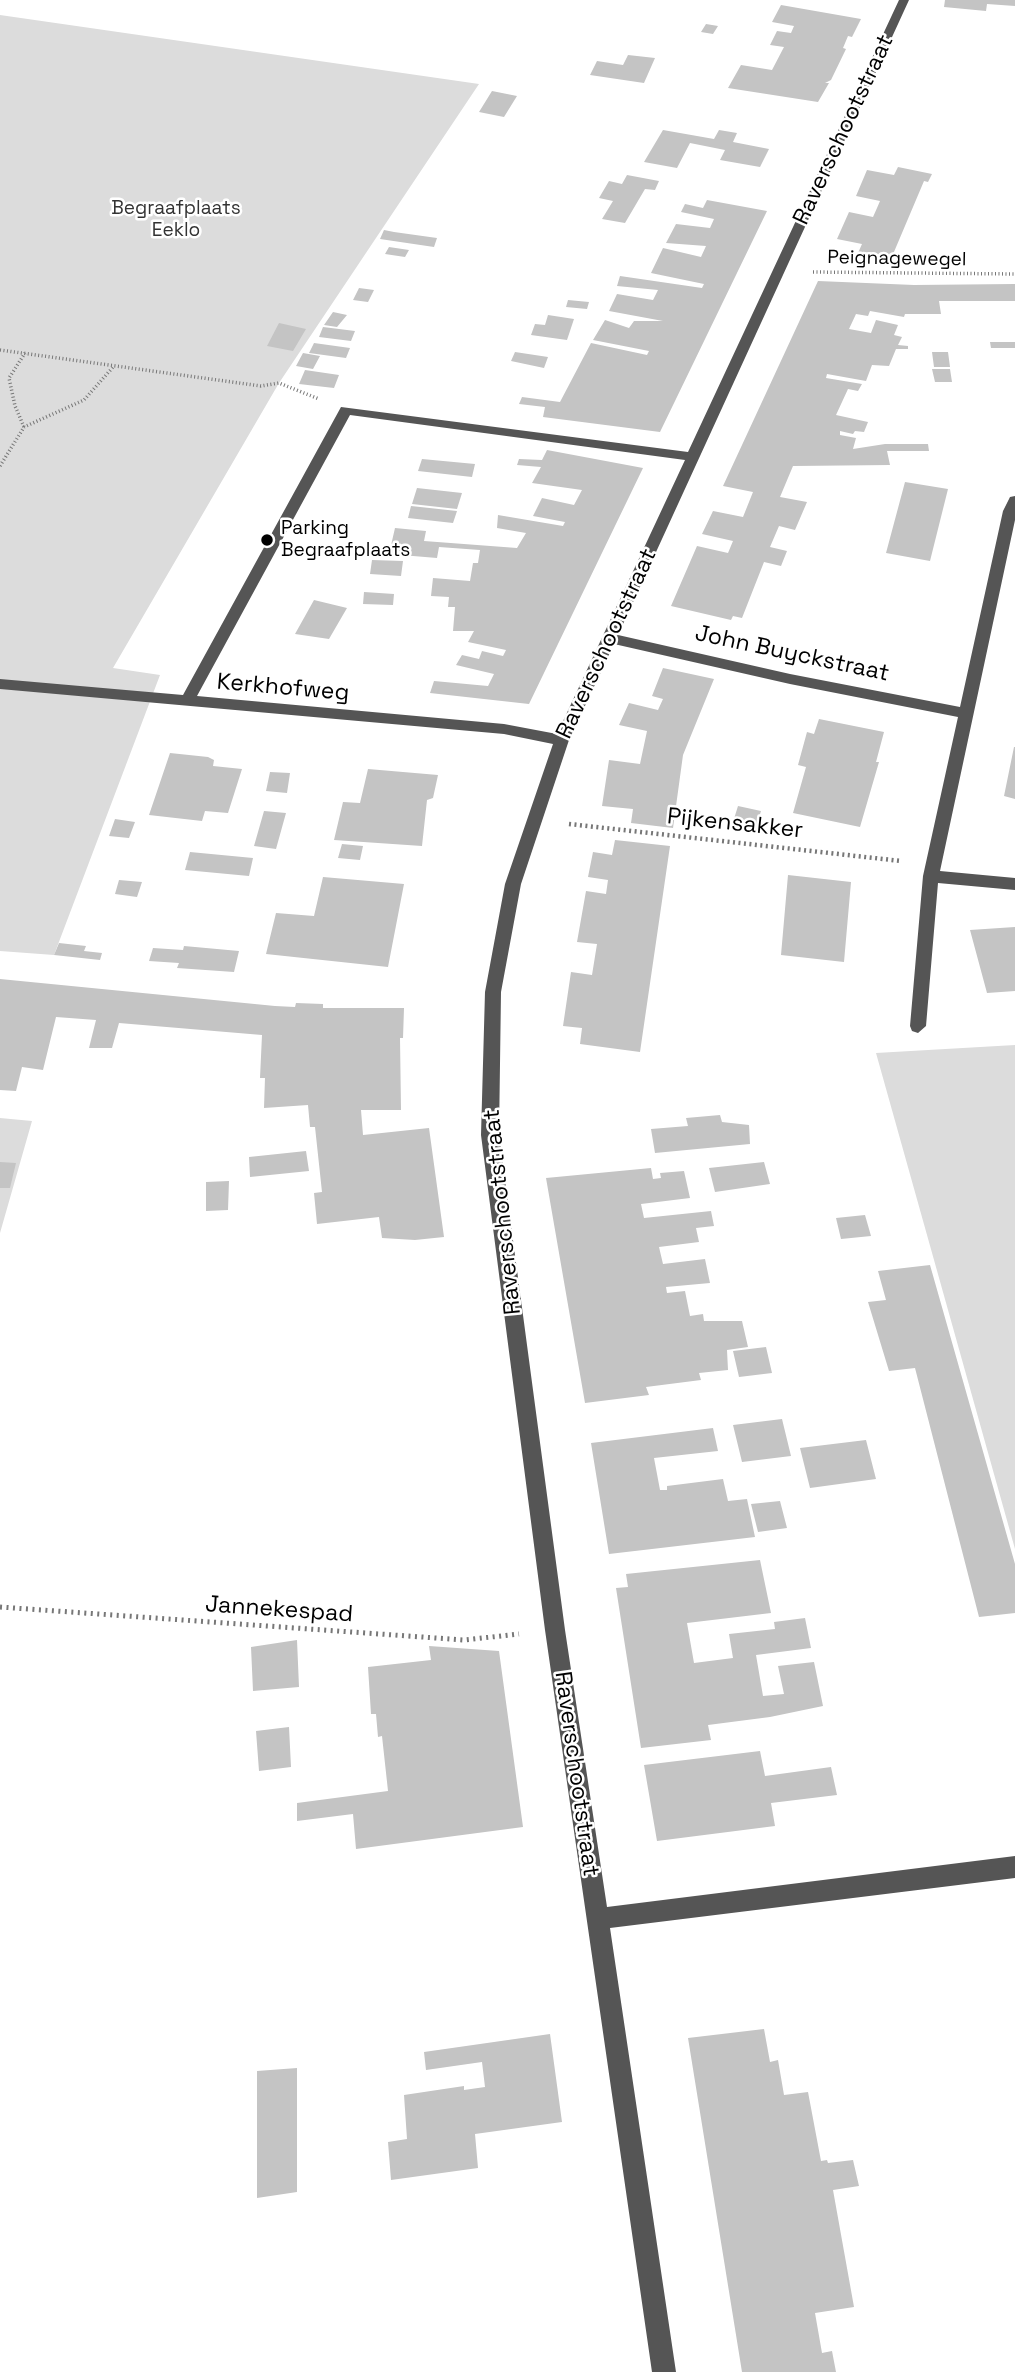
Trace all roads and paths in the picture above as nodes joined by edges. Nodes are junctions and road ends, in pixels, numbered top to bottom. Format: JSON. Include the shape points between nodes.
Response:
{"nodes":[{"id":1,"x":904,"y":0,"type":"edge"},
{"id":2,"x":779,"y":271,"type":"junction"},
{"id":3,"x":1015,"y":274,"type":"edge"},
{"id":4,"x":0,"y":350,"type":"edge"},
{"id":5,"x":25,"y":353,"type":"junction"},
{"id":6,"x":114,"y":366,"type":"junction"},
{"id":7,"x":346,"y":410,"type":"junction"},
{"id":8,"x":24,"y":427,"type":"junction"},
{"id":9,"x":693,"y":457,"type":"junction"},
{"id":10,"x":0,"y":466,"type":"edge"},
{"id":11,"x":1015,"y":500,"type":"edge"},
{"id":12,"x":609,"y":638,"type":"junction"},
{"id":13,"x":0,"y":684,"type":"edge"},
{"id":14,"x":187,"y":702,"type":"junction"},
{"id":15,"x":966,"y":713,"type":"junction"},
{"id":16,"x":562,"y":740,"type":"junction"},
{"id":17,"x":532,"y":820,"type":"junction"},
{"id":18,"x":932,"y":871,"type":"junction"},
{"id":19,"x":1015,"y":884,"type":"edge"},
{"id":20,"x":918,"y":1026,"type":"dead end"},
{"id":21,"x":0,"y":1607,"type":"edge"},
{"id":22,"x":555,"y":1630,"type":"junction"},
{"id":23,"x":1015,"y":1867,"type":"edge"},
{"id":24,"x":598,"y":1919,"type":"junction"},
{"id":25,"x":664,"y":2372,"type":"edge"}],
"edges":[{"from":1,"to":2,"type":"street","name":"Raverschootstraat"},
{"from":2,"to":3,"type":"path","name":"Peignagewegel"},
{"from":2,"to":9,"type":"street","name":"Raverschootstraat"},
{"from":4,"to":5,"type":"path"},
{"from":5,"to":6,"type":"path"},
{"from":5,"to":8,"type":"path","via":[[9,379]]},
{"from":6,"to":7,"type":"path","via":[[261,386],[279,383]]},
{"from":6,"to":8,"type":"path","via":[[83,400]]},
{"from":7,"to":9,"type":"street"},
{"from":7,"to":14,"type":"street"},
{"from":8,"to":10,"type":"path"},
{"from":9,"to":12,"type":"street","name":"Raverschootstraat"},
{"from":11,"to":15,"type":"street"},
{"from":12,"to":15,"type":"street","name":"John Buyckstraat"},
{"from":12,"to":16,"type":"street","name":"Raverschootstraat"},
{"from":13,"to":14,"type":"street","name":"Kerkhofweg"},
{"from":14,"to":16,"type":"street","name":"Kerkhofweg","via":[[504,729]]},
{"from":15,"to":18,"type":"street"},
{"from":16,"to":17,"type":"street","name":"Raverschootstraat"},
{"from":17,"to":18,"type":"path","name":"Pijkensakker"},
{"from":17,"to":22,"type":"street","name":"Raverschootstraat","via":[[513,884],[493,992],[490,1135]]},
{"from":18,"to":19,"type":"street"},
{"from":18,"to":20,"type":"street"},
{"from":21,"to":22,"type":"path","name":"Jannekespad","via":[[464,1640]]},
{"from":22,"to":24,"type":"street","name":"Raverschootstraat"},
{"from":23,"to":24,"type":"street"},
{"from":24,"to":25,"type":"street","name":"Raverschootstraat"}]}
